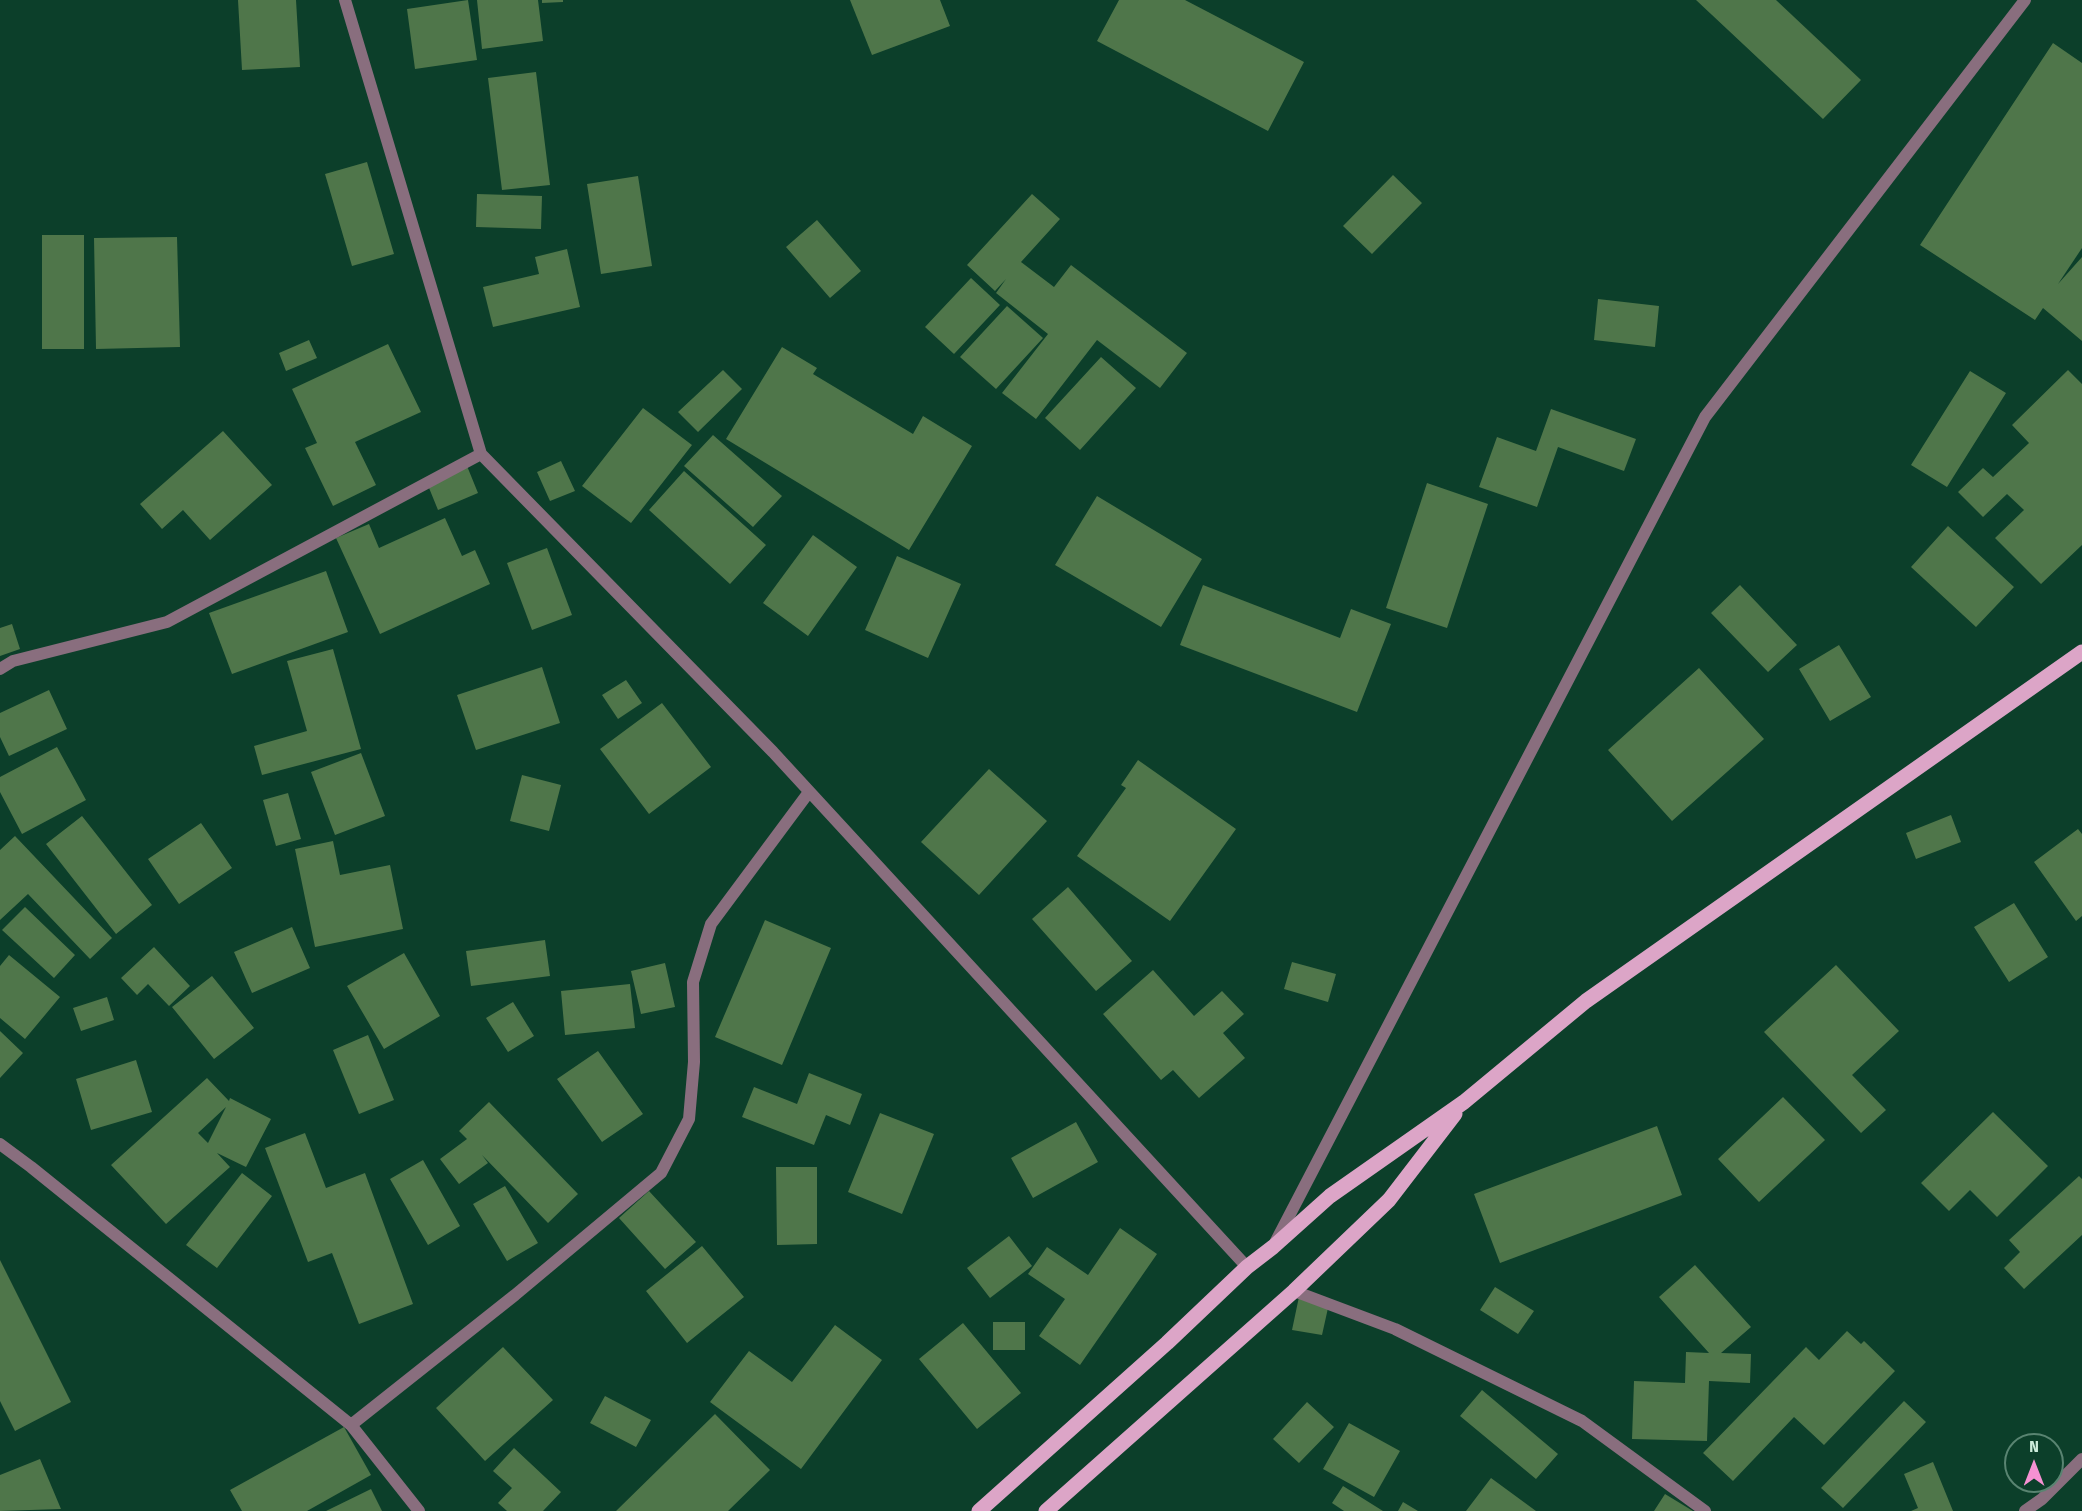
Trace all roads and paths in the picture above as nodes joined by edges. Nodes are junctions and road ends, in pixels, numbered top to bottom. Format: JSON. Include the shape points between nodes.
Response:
{"nodes":[{"id":1,"x":345,"y":0,"type":"edge"},
{"id":2,"x":2025,"y":0,"type":"edge"},
{"id":3,"x":481,"y":454,"type":"junction"},
{"id":4,"x":2082,"y":652,"type":"edge"},
{"id":5,"x":0,"y":669,"type":"edge"},
{"id":6,"x":809,"y":792,"type":"junction"},
{"id":7,"x":1464,"y":1102,"type":"junction"},
{"id":8,"x":0,"y":1144,"type":"edge"},
{"id":9,"x":1273,"y":1247,"type":"junction"},
{"id":10,"x":1247,"y":1267,"type":"junction"},
{"id":11,"x":1294,"y":1292,"type":"junction"},
{"id":12,"x":351,"y":1425,"type":"junction"},
{"id":13,"x":2082,"y":1459,"type":"edge"},
{"id":14,"x":419,"y":1511,"type":"edge"},
{"id":15,"x":979,"y":1511,"type":"edge"},
{"id":16,"x":1046,"y":1511,"type":"edge"},
{"id":17,"x":1705,"y":1511,"type":"edge"},
{"id":18,"x":2025,"y":1511,"type":"edge"}],
"edges":[{"from":1,"to":3,"type":"street"},
{"from":2,"to":9,"type":"street","via":[[1705,417]]},
{"from":3,"to":5,"type":"street","via":[[167,622],[13,661]]},
{"from":3,"to":6,"type":"street"},
{"from":4,"to":7,"type":"main road","via":[[1586,1001]]},
{"from":6,"to":10,"type":"street"},
{"from":6,"to":12,"type":"street","via":[[711,924],[693,982],[694,1062],[689,1119],[661,1173]]},
{"from":7,"to":9,"type":"main road","via":[[1330,1196]]},
{"from":7,"to":11,"type":"main road","via":[[1389,1200]]},
{"from":8,"to":12,"type":"street"},
{"from":9,"to":10,"type":"main road"},
{"from":10,"to":15,"type":"main road"},
{"from":11,"to":16,"type":"main road"},
{"from":11,"to":17,"type":"street","via":[[1395,1329],[1582,1421]]},
{"from":12,"to":14,"type":"street"},
{"from":13,"to":18,"type":"street"}]}
